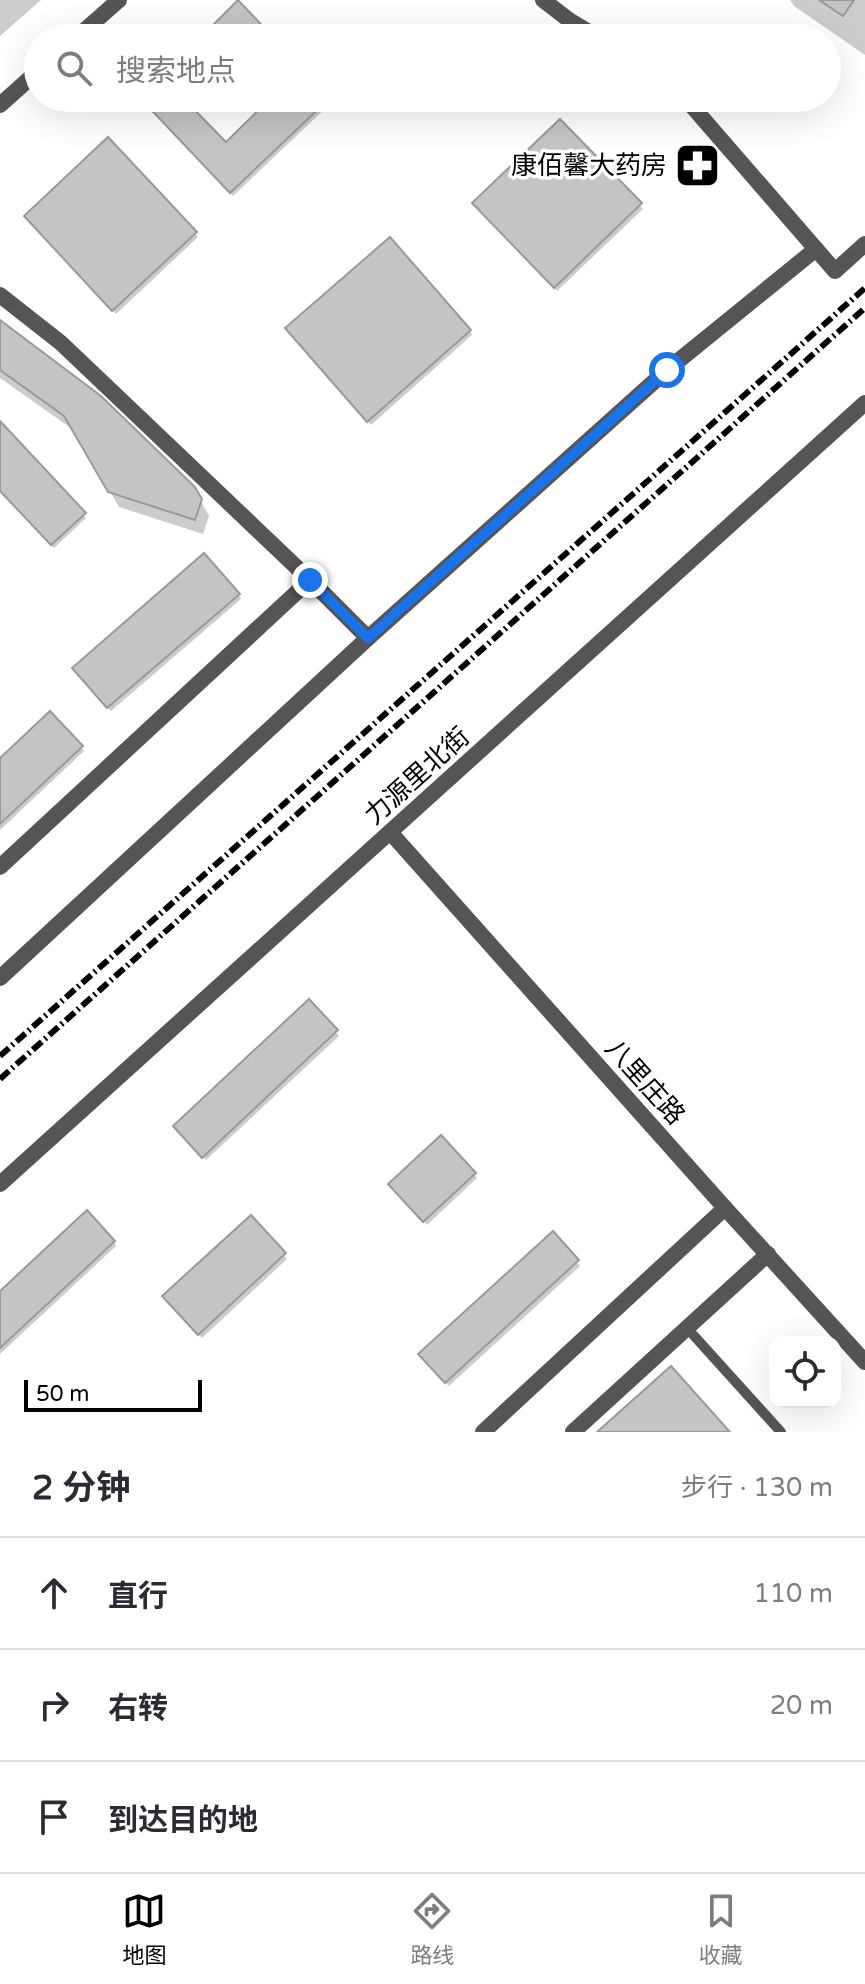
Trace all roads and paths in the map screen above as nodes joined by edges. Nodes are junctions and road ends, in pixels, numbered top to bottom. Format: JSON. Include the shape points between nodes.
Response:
{"nodes":[{"id":1,"x":119,"y":0,"type":"edge"},
{"id":2,"x":543,"y":0,"type":"edge"},
{"id":3,"x":92,"y":24,"type":"edge"},
{"id":4,"x":576,"y":24,"type":"edge"},
{"id":5,"x":24,"y":84,"type":"edge"},
{"id":6,"x":0,"y":105,"type":"edge"},
{"id":7,"x":697,"y":112,"type":"edge"},
{"id":8,"x":865,"y":244,"type":"edge"},
{"id":9,"x":816,"y":249,"type":"junction"},
{"id":10,"x":0,"y":295,"type":"edge"},
{"id":11,"x":865,"y":403,"type":"edge"},
{"id":12,"x":310,"y":580,"type":"junction"},
{"id":13,"x":368,"y":638,"type":"junction"},
{"id":14,"x":390,"y":832,"type":"junction"},
{"id":15,"x":0,"y":867,"type":"edge"},
{"id":16,"x":0,"y":978,"type":"edge"},
{"id":17,"x":0,"y":1184,"type":"edge"},
{"id":18,"x":725,"y":1208,"type":"junction"},
{"id":19,"x":768,"y":1254,"type":"junction"},
{"id":20,"x":687,"y":1328,"type":"junction"},
{"id":21,"x":865,"y":1362,"type":"edge"},
{"id":22,"x":483,"y":1432,"type":"edge"},
{"id":23,"x":573,"y":1432,"type":"edge"},
{"id":24,"x":781,"y":1432,"type":"edge"}],
"edges":[{"from":1,"to":3,"type":"street"},
{"from":2,"to":4,"type":"street"},
{"from":5,"to":6,"type":"street"},
{"from":7,"to":9,"type":"street"},
{"from":8,"to":9,"type":"street","via":[[835,271]]},
{"from":9,"to":13,"type":"street","via":[[667,370]]},
{"from":10,"to":12,"type":"street","via":[[61,343]]},
{"from":11,"to":14,"type":"street","name":"力源里北街"},
{"from":12,"to":13,"type":"street"},
{"from":12,"to":15,"type":"street"},
{"from":13,"to":16,"type":"street"},
{"from":14,"to":17,"type":"street","name":"力源里北街"},
{"from":14,"to":18,"type":"street","name":"八里庄路"},
{"from":18,"to":19,"type":"street","name":"八里庄路"},
{"from":18,"to":22,"type":"street"},
{"from":19,"to":20,"type":"street"},
{"from":19,"to":21,"type":"street","name":"八里庄路"},
{"from":20,"to":23,"type":"street"},
{"from":20,"to":24,"type":"lane"}]}
